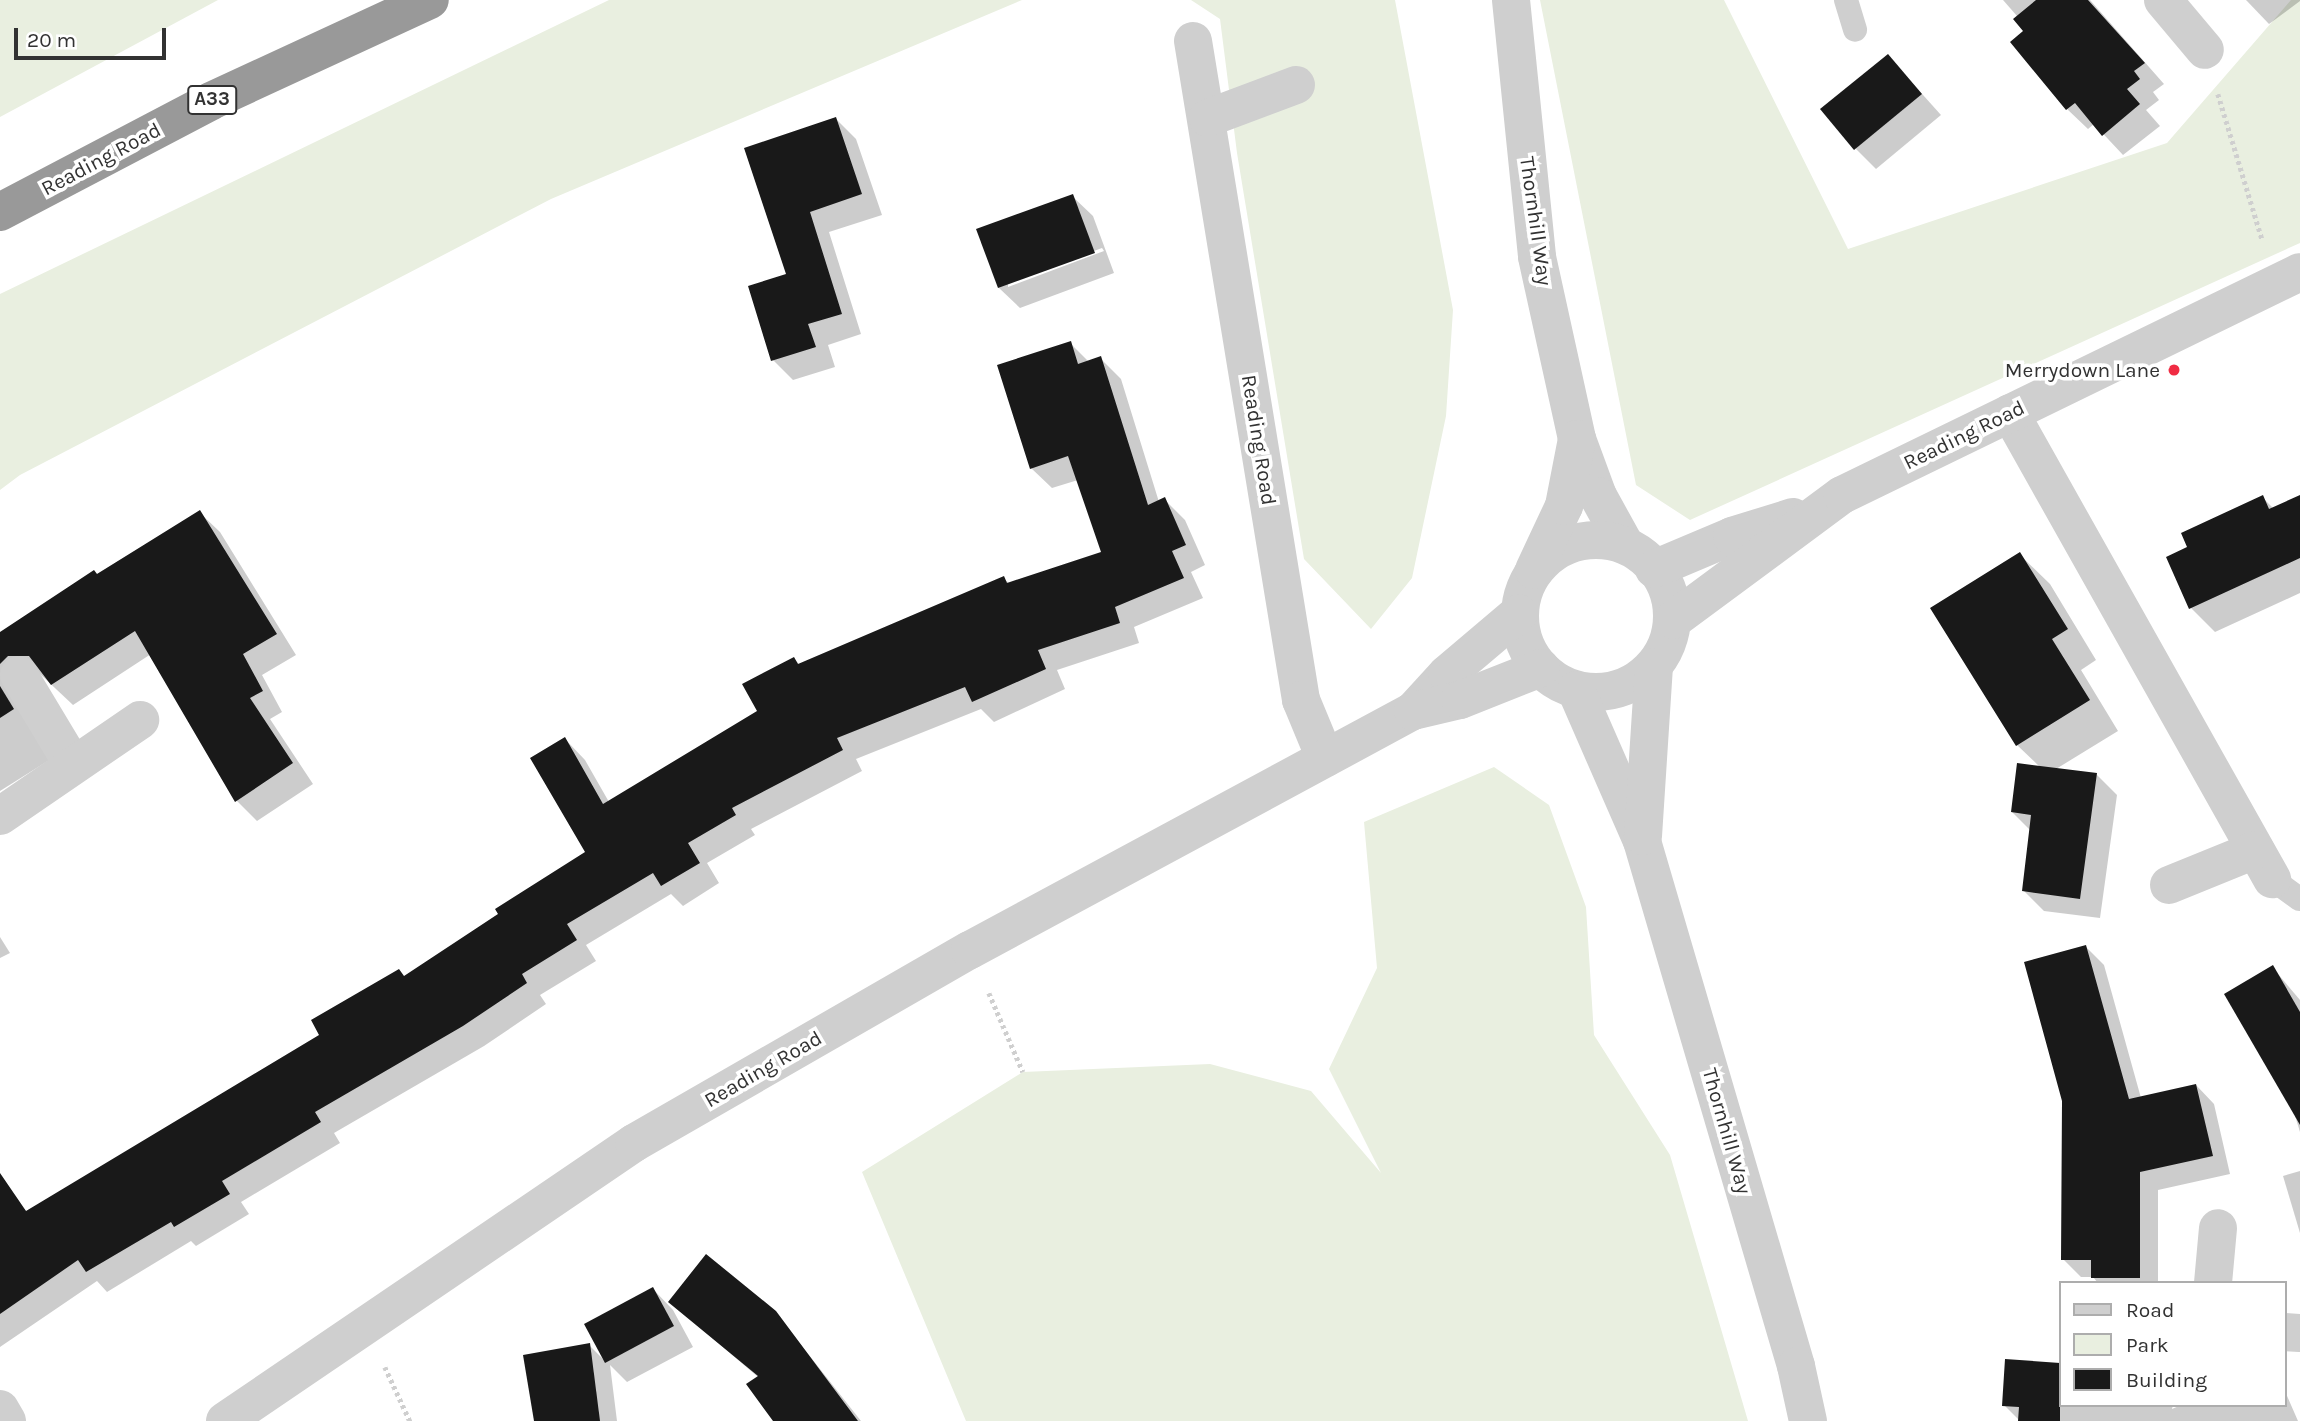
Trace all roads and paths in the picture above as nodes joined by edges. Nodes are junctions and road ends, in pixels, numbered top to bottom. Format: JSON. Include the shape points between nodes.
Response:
{"nodes":[{"id":1,"x":430,"y":0,"type":"edge"},
{"id":2,"x":1511,"y":0,"type":"edge"},
{"id":3,"x":1846,"y":0,"type":"edge"},
{"id":4,"x":2163,"y":0,"type":"edge"},
{"id":5,"x":1856,"y":30,"type":"dead end"},
{"id":6,"x":1193,"y":41,"type":"dead end"},
{"id":7,"x":2205,"y":50,"type":"joint"},
{"id":8,"x":1296,"y":85,"type":"dead end"},
{"id":9,"x":1208,"y":118,"type":"junction"},
{"id":10,"x":0,"y":212,"type":"edge"},
{"id":11,"x":2292,"y":276,"type":"edge"},
{"id":12,"x":2010,"y":413,"type":"junction"},
{"id":13,"x":1577,"y":439,"type":"junction"},
{"id":14,"x":1818,"y":509,"type":"junction"},
{"id":15,"x":1625,"y":545,"type":"junction"},
{"id":16,"x":1654,"y":569,"type":"junction"},
{"id":17,"x":1531,"y":575,"type":"junction"},
{"id":18,"x":1519,"y":613,"type":"junction"},
{"id":19,"x":1673,"y":620,"type":"junction"},
{"id":20,"x":1654,"y":667,"type":"junction"},
{"id":21,"x":1541,"y":668,"type":"junction"},
{"id":22,"x":19,"y":675,"type":"dead end"},
{"id":23,"x":1576,"y":690,"type":"junction"},
{"id":24,"x":1413,"y":711,"type":"junction"},
{"id":25,"x":140,"y":720,"type":"dead end"},
{"id":26,"x":1325,"y":758,"type":"junction"},
{"id":27,"x":73,"y":765,"type":"junction"},
{"id":28,"x":0,"y":816,"type":"edge"},
{"id":29,"x":1642,"y":841,"type":"junction"},
{"id":30,"x":2276,"y":876,"type":"edge"},
{"id":31,"x":2169,"y":885,"type":"dead end"},
{"id":32,"x":970,"y":950,"type":"junction"},
{"id":33,"x":1023,"y":1072,"type":"dead end"},
{"id":34,"x":2218,"y":1228,"type":"dead end"},
{"id":35,"x":2213,"y":1281,"type":"edge"},
{"id":36,"x":367,"y":1328,"type":"junction"},
{"id":37,"x":0,"y":1409,"type":"edge"},
{"id":38,"x":7,"y":1421,"type":"edge"},
{"id":39,"x":225,"y":1421,"type":"edge"},
{"id":40,"x":410,"y":1421,"type":"edge"},
{"id":41,"x":1808,"y":1421,"type":"edge"}],
"edges":[{"from":1,"to":10,"type":"highway","name":"Reading Road","number":"A33","via":[[211,101]]},
{"from":2,"to":13,"type":"street","name":"Thornhill Way","via":[[1537,257]]},
{"from":3,"to":5,"type":"lane"},
{"from":4,"to":7,"type":"street"},
{"from":6,"to":9,"type":"street","name":"Reading Road"},
{"from":7,"to":11,"type":"path","via":[[2256,228]]},
{"from":8,"to":9,"type":"street"},
{"from":9,"to":26,"type":"street","name":"Reading Road","via":[[1301,700]]},
{"from":11,"to":12,"type":"street","name":"Reading Road"},
{"from":12,"to":14,"type":"street","name":"Reading Road"},
{"from":12,"to":30,"type":"street"},
{"from":13,"to":15,"type":"street","name":"Thornhill Way","via":[[1598,496]]},
{"from":13,"to":17,"type":"street","name":"Thornhill Way","via":[[1564,506]]},
{"from":14,"to":16,"type":"street","name":"Reading Road","via":[[1732,536]]},
{"from":14,"to":19,"type":"street","name":"Reading Road"},
{"from":15,"to":16,"type":"street"},
{"from":15,"to":17,"type":"street","via":[[1598,539],[1574,542],[1546,557]]},
{"from":16,"to":19,"type":"street","via":[[1672,601]]},
{"from":17,"to":18,"type":"street"},
{"from":18,"to":21,"type":"street","via":[[1527,651]]},
{"from":18,"to":24,"type":"street","name":"Reading Road","via":[[1447,674]]},
{"from":19,"to":20,"type":"street"},
{"from":20,"to":23,"type":"street","via":[[1630,686],[1601,693]]},
{"from":20,"to":29,"type":"street","name":"Thornhill Way"},
{"from":21,"to":23,"type":"street","via":[[1552,680]]},
{"from":21,"to":24,"type":"street","name":"Reading Road","via":[[1460,700]]},
{"from":22,"to":27,"type":"street"},
{"from":23,"to":29,"type":"street","name":"Thornhill Way"},
{"from":24,"to":26,"type":"street","name":"Reading Road"},
{"from":25,"to":27,"type":"street"},
{"from":26,"to":32,"type":"street","name":"Reading Road"},
{"from":27,"to":28,"type":"street"},
{"from":29,"to":41,"type":"street","name":"Thornhill Way","via":[[1796,1366]]},
{"from":30,"to":31,"type":"street"},
{"from":32,"to":33,"type":"path"},
{"from":32,"to":36,"type":"street","name":"Reading Road","via":[[634,1143]]},
{"from":34,"to":35,"type":"street"},
{"from":36,"to":39,"type":"street","name":"Reading Road"},
{"from":36,"to":40,"type":"path"},
{"from":37,"to":38,"type":"street"}]}
